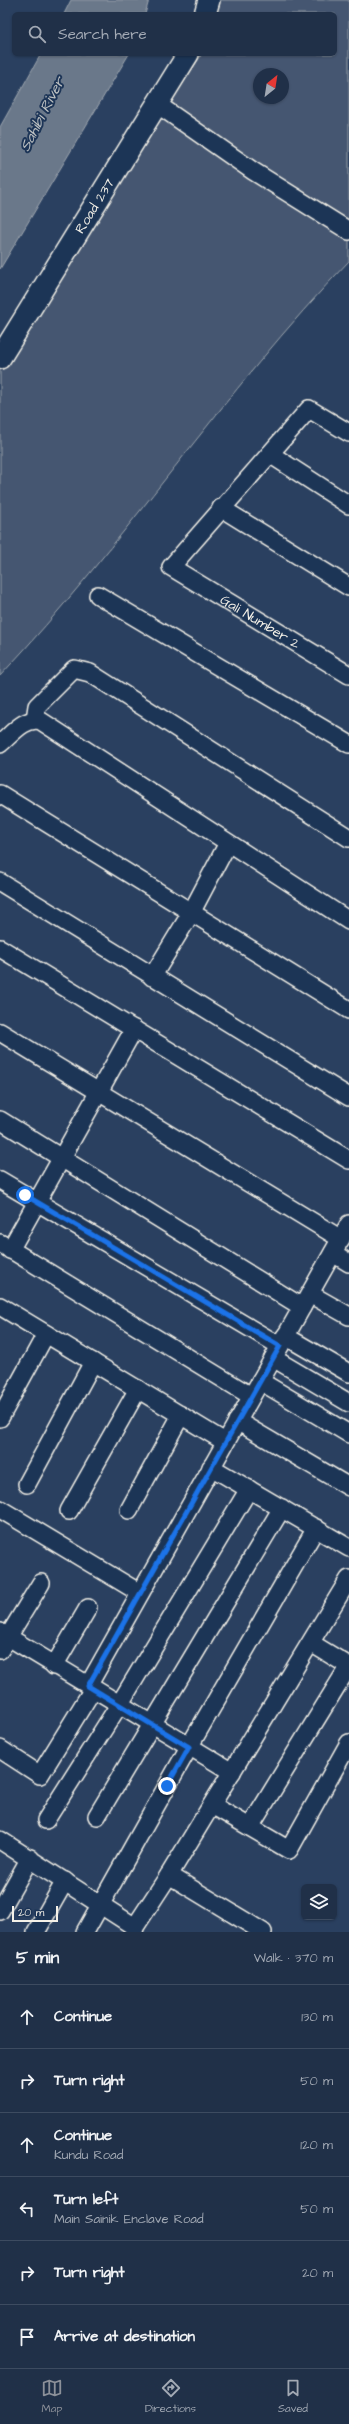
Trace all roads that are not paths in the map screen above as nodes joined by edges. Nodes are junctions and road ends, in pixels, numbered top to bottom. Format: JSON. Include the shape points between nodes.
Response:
{"nodes":[{"id":1,"x":209,"y":0,"type":"edge"},
{"id":2,"x":206,"y":12,"type":"edge"},
{"id":3,"x":187,"y":56,"type":"edge"},
{"id":4,"x":157,"y":104,"type":"junction"},
{"id":5,"x":349,"y":231,"type":"edge"},
{"id":6,"x":0,"y":358,"type":"edge"},
{"id":7,"x":349,"y":433,"type":"edge"},
{"id":8,"x":270,"y":454,"type":"junction"},
{"id":9,"x":349,"y":505,"type":"edge"},
{"id":10,"x":221,"y":508,"type":"junction"},
{"id":11,"x":349,"y":587,"type":"edge"},
{"id":12,"x":98,"y":595,"type":"dead end"},
{"id":13,"x":349,"y":675,"type":"edge"},
{"id":14,"x":35,"y":719,"type":"junction"},
{"id":15,"x":0,"y":744,"type":"edge"},
{"id":16,"x":349,"y":744,"type":"edge"},
{"id":17,"x":0,"y":794,"type":"edge"},
{"id":18,"x":349,"y":838,"type":"edge"},
{"id":19,"x":228,"y":843,"type":"junction"},
{"id":20,"x":0,"y":882,"type":"edge"},
{"id":21,"x":191,"y":913,"type":"junction"},
{"id":22,"x":349,"y":921,"type":"edge"},
{"id":23,"x":0,"y":948,"type":"edge"},
{"id":24,"x":152,"y":977,"type":"junction"},
{"id":25,"x":349,"y":1010,"type":"edge"},
{"id":26,"x":134,"y":1029,"type":"junction"},
{"id":27,"x":0,"y":1032,"type":"edge"},
{"id":28,"x":98,"y":1092,"type":"junction"},
{"id":29,"x":349,"y":1097,"type":"edge"},
{"id":30,"x":0,"y":1120,"type":"edge"},
{"id":31,"x":61,"y":1158,"type":"junction"},
{"id":32,"x":349,"y":1160,"type":"edge"},
{"id":33,"x":0,"y":1180,"type":"edge"},
{"id":34,"x":38,"y":1202,"type":"junction"},
{"id":35,"x":349,"y":1224,"type":"edge"},
{"id":36,"x":337,"y":1246,"type":"junction"},
{"id":37,"x":5,"y":1247,"type":"edge"},
{"id":38,"x":349,"y":1263,"type":"edge"},
{"id":39,"x":306,"y":1300,"type":"junction"},
{"id":40,"x":0,"y":1307,"type":"edge"},
{"id":41,"x":349,"y":1316,"type":"edge"},
{"id":42,"x":46,"y":1334,"type":"junction"},
{"id":43,"x":279,"y":1347,"type":"junction"},
{"id":44,"x":93,"y":1362,"type":"junction"},
{"id":45,"x":349,"y":1374,"type":"edge"},
{"id":46,"x":260,"y":1381,"type":"junction"},
{"id":47,"x":138,"y":1389,"type":"junction"},
{"id":48,"x":251,"y":1396,"type":"junction"},
{"id":49,"x":349,"y":1403,"type":"edge"},
{"id":50,"x":181,"y":1415,"type":"junction"},
{"id":51,"x":0,"y":1418,"type":"edge"},
{"id":52,"x":237,"y":1421,"type":"junction"},
{"id":53,"x":349,"y":1434,"type":"edge"},
{"id":54,"x":225,"y":1442,"type":"junction"},
{"id":55,"x":211,"y":1467,"type":"junction"},
{"id":56,"x":27,"y":1484,"type":"dead end"},
{"id":57,"x":349,"y":1487,"type":"edge"},
{"id":58,"x":249,"y":1488,"type":"junction"},
{"id":59,"x":282,"y":1508,"type":"junction"},
{"id":60,"x":0,"y":1509,"type":"edge"},
{"id":61,"x":129,"y":1510,"type":"dead end"},
{"id":62,"x":69,"y":1511,"type":"dead end"},
{"id":63,"x":316,"y":1528,"type":"junction"},
{"id":64,"x":349,"y":1548,"type":"edge"},
{"id":65,"x":349,"y":1579,"type":"edge"},
{"id":66,"x":41,"y":1583,"type":"dead end"},
{"id":67,"x":140,"y":1593,"type":"junction"},
{"id":68,"x":88,"y":1608,"type":"dead end"},
{"id":69,"x":3,"y":1640,"type":"edge"},
{"id":70,"x":311,"y":1643,"type":"junction"},
{"id":71,"x":54,"y":1666,"type":"junction"},
{"id":72,"x":349,"y":1666,"type":"edge"},
{"id":73,"x":90,"y":1688,"type":"junction"},
{"id":74,"x":119,"y":1705,"type":"junction"},
{"id":75,"x":152,"y":1724,"type":"junction"},
{"id":76,"x":349,"y":1743,"type":"edge"},
{"id":77,"x":189,"y":1747,"type":"junction"},
{"id":78,"x":0,"y":1749,"type":"edge"},
{"id":79,"x":232,"y":1772,"type":"junction"},
{"id":80,"x":212,"y":1805,"type":"junction"},
{"id":81,"x":97,"y":1816,"type":"dead end"},
{"id":82,"x":46,"y":1820,"type":"dead end"},
{"id":83,"x":250,"y":1827,"type":"junction"},
{"id":84,"x":0,"y":1840,"type":"edge"},
{"id":85,"x":30,"y":1858,"type":"junction"},
{"id":86,"x":169,"y":1875,"type":"junction"},
{"id":87,"x":65,"y":1881,"type":"junction"},
{"id":88,"x":102,"y":1905,"type":"junction"},
{"id":89,"x":0,"y":1911,"type":"edge"},
{"id":90,"x":134,"y":1930,"type":"edge"},
{"id":91,"x":36,"y":1932,"type":"edge"},
{"id":92,"x":86,"y":1932,"type":"edge"},
{"id":93,"x":263,"y":1932,"type":"edge"}],
"edges":[{"from":1,"to":2,"type":"street"},
{"from":3,"to":4,"type":"street","name":"Road 237"},
{"from":4,"to":5,"type":"street","via":[[254,171]]},
{"from":4,"to":6,"type":"street","name":"Road 237"},
{"from":7,"to":8,"type":"street","via":[[309,409]]},
{"from":8,"to":9,"type":"street"},
{"from":8,"to":10,"type":"street"},
{"from":10,"to":11,"type":"street"},
{"from":10,"to":13,"type":"street","name":"Gali Number 2","via":[[171,567]]},
{"from":12,"to":16,"type":"street"},
{"from":14,"to":15,"type":"street","via":[[26,721]]},
{"from":14,"to":18,"type":"street","via":[[37,706],[74,670],[90,673]]},
{"from":14,"to":19,"type":"street"},
{"from":17,"to":21,"type":"street"},
{"from":19,"to":21,"type":"street"},
{"from":19,"to":22,"type":"street"},
{"from":20,"to":24,"type":"street"},
{"from":21,"to":24,"type":"street"},
{"from":21,"to":25,"type":"street"},
{"from":23,"to":26,"type":"street"},
{"from":24,"to":29,"type":"street"},
{"from":26,"to":28,"type":"street"},
{"from":26,"to":32,"type":"street"},
{"from":27,"to":28,"type":"street"},
{"from":28,"to":31,"type":"street"},
{"from":28,"to":36,"type":"street"},
{"from":30,"to":31,"type":"street"},
{"from":31,"to":34,"type":"street"},
{"from":31,"to":39,"type":"street"},
{"from":33,"to":34,"type":"street"},
{"from":34,"to":37,"type":"street"},
{"from":34,"to":43,"type":"street"},
{"from":35,"to":36,"type":"street"},
{"from":36,"to":38,"type":"street"},
{"from":36,"to":39,"type":"street"},
{"from":37,"to":48,"type":"street"},
{"from":39,"to":41,"type":"street"},
{"from":39,"to":43,"type":"street"},
{"from":40,"to":42,"type":"street"},
{"from":42,"to":44,"type":"street"},
{"from":42,"to":51,"type":"street"},
{"from":43,"to":45,"type":"street"},
{"from":43,"to":46,"type":"street"},
{"from":43,"to":49,"type":"street"},
{"from":44,"to":47,"type":"street"},
{"from":44,"to":56,"type":"street"},
{"from":46,"to":48,"type":"street"},
{"from":46,"to":53,"type":"street"},
{"from":47,"to":50,"type":"street"},
{"from":47,"to":62,"type":"street"},
{"from":48,"to":52,"type":"street"},
{"from":50,"to":54,"type":"street"},
{"from":50,"to":61,"type":"street"},
{"from":52,"to":54,"type":"street"},
{"from":52,"to":57,"type":"street"},
{"from":54,"to":55,"type":"street"},
{"from":55,"to":58,"type":"street"},
{"from":55,"to":67,"type":"street"},
{"from":58,"to":59,"type":"street"},
{"from":58,"to":74,"type":"street"},
{"from":59,"to":63,"type":"street"},
{"from":59,"to":75,"type":"street"},
{"from":60,"to":67,"type":"street"},
{"from":63,"to":64,"type":"street"},
{"from":63,"to":77,"type":"street"},
{"from":65,"to":70,"type":"street"},
{"from":66,"to":69,"type":"street"},
{"from":67,"to":73,"type":"street"},
{"from":68,"to":71,"type":"street"},
{"from":69,"to":71,"type":"street"},
{"from":70,"to":72,"type":"street"},
{"from":70,"to":79,"type":"street"},
{"from":71,"to":73,"type":"street"},
{"from":72,"to":83,"type":"street"},
{"from":73,"to":74,"type":"street"},
{"from":73,"to":78,"type":"street","via":[[40,1775]]},
{"from":74,"to":75,"type":"street"},
{"from":74,"to":82,"type":"street"},
{"from":75,"to":77,"type":"street"},
{"from":75,"to":81,"type":"street"},
{"from":76,"to":83,"type":"street","via":[[289,1850]]},
{"from":77,"to":79,"type":"street"},
{"from":77,"to":88,"type":"street"},
{"from":79,"to":80,"type":"street"},
{"from":80,"to":83,"type":"street"},
{"from":80,"to":86,"type":"street"},
{"from":84,"to":85,"type":"street"},
{"from":85,"to":87,"type":"street"},
{"from":85,"to":89,"type":"street"},
{"from":86,"to":90,"type":"street"},
{"from":86,"to":93,"type":"street"},
{"from":87,"to":88,"type":"street"},
{"from":87,"to":91,"type":"street"},
{"from":88,"to":90,"type":"street"},
{"from":88,"to":92,"type":"street"}]}
